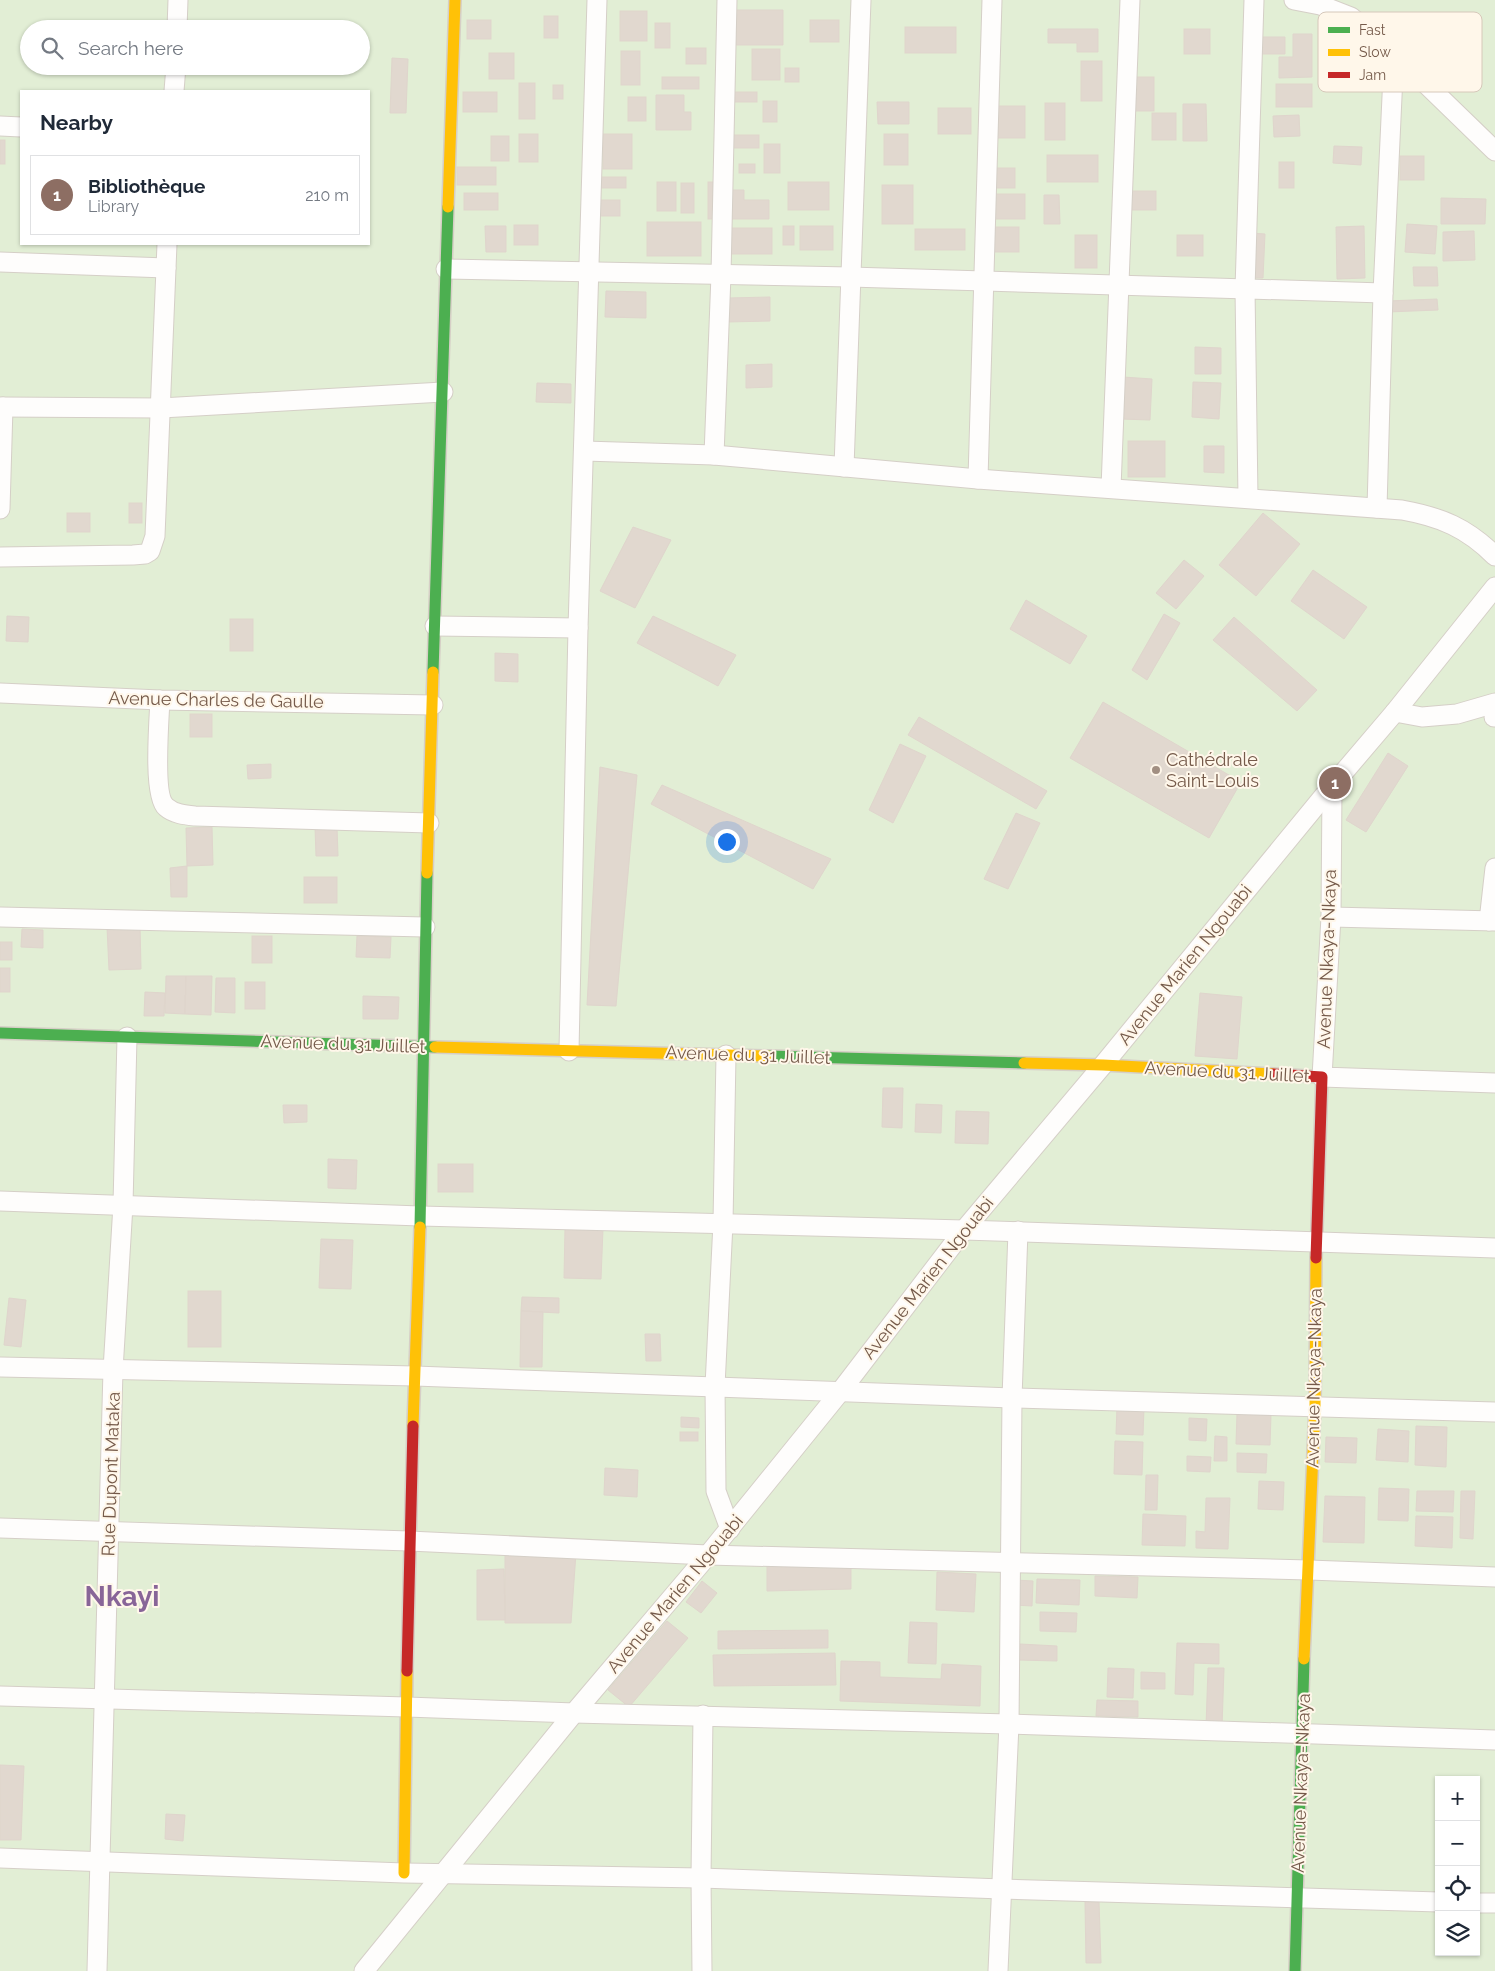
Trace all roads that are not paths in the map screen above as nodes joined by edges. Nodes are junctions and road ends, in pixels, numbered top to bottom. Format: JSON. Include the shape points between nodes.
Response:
{"nodes":[{"id":1,"x":178,"y":0,"type":"edge"},
{"id":2,"x":455,"y":0,"type":"edge"},
{"id":3,"x":597,"y":0,"type":"edge"},
{"id":4,"x":727,"y":0,"type":"edge"},
{"id":5,"x":861,"y":0,"type":"edge"},
{"id":6,"x":992,"y":0,"type":"edge"},
{"id":7,"x":1130,"y":0,"type":"edge"},
{"id":8,"x":1254,"y":0,"type":"edge"},
{"id":9,"x":1294,"y":0,"type":"edge"},
{"id":10,"x":1320,"y":2,"type":"edge"},
{"id":11,"x":1341,"y":12,"type":"edge"},
{"id":12,"x":177,"y":20,"type":"edge"},
{"id":13,"x":175,"y":75,"type":"edge"},
{"id":14,"x":174,"y":90,"type":"edge"},
{"id":15,"x":1392,"y":92,"type":"edge"},
{"id":16,"x":1434,"y":92,"type":"edge"},
{"id":17,"x":0,"y":126,"type":"edge"},
{"id":18,"x":20,"y":127,"type":"edge"},
{"id":19,"x":1495,"y":151,"type":"edge"},
{"id":20,"x":167,"y":245,"type":"edge"},
{"id":21,"x":0,"y":262,"type":"edge"},
{"id":22,"x":166,"y":268,"type":"junction"},
{"id":23,"x":446,"y":269,"type":"junction"},
{"id":24,"x":590,"y":271,"type":"junction"},
{"id":25,"x":721,"y":275,"type":"junction"},
{"id":26,"x":850,"y":277,"type":"junction"},
{"id":27,"x":983,"y":282,"type":"junction"},
{"id":28,"x":1118,"y":286,"type":"junction"},
{"id":29,"x":1245,"y":289,"type":"junction"},
{"id":30,"x":1383,"y":292,"type":"junction"},
{"id":31,"x":443,"y":392,"type":"junction"},
{"id":32,"x":1,"y":407,"type":"edge"},
{"id":33,"x":161,"y":408,"type":"junction"},
{"id":34,"x":584,"y":451,"type":"junction"},
{"id":35,"x":714,"y":455,"type":"junction"},
{"id":36,"x":844,"y":467,"type":"junction"},
{"id":37,"x":978,"y":479,"type":"junction"},
{"id":38,"x":1110,"y":488,"type":"junction"},
{"id":39,"x":1248,"y":498,"type":"junction"},
{"id":40,"x":1377,"y":508,"type":"junction"},
{"id":41,"x":0,"y":509,"type":"edge"},
{"id":42,"x":1495,"y":556,"type":"edge"},
{"id":43,"x":0,"y":557,"type":"edge"},
{"id":44,"x":1495,"y":587,"type":"edge"},
{"id":45,"x":435,"y":626,"type":"junction"},
{"id":46,"x":578,"y":628,"type":"junction"},
{"id":47,"x":0,"y":693,"type":"edge"},
{"id":48,"x":160,"y":700,"type":"junction"},
{"id":49,"x":433,"y":705,"type":"junction"},
{"id":50,"x":1395,"y":712,"type":"junction"},
{"id":51,"x":1494,"y":713,"type":"edge"},
{"id":52,"x":1332,"y":786,"type":"junction"},
{"id":53,"x":429,"y":823,"type":"junction"},
{"id":54,"x":1495,"y":868,"type":"edge"},
{"id":55,"x":0,"y":916,"type":"edge"},
{"id":56,"x":1331,"y":917,"type":"junction"},
{"id":57,"x":1492,"y":921,"type":"edge"},
{"id":58,"x":425,"y":928,"type":"junction"},
{"id":59,"x":0,"y":1033,"type":"edge"},
{"id":60,"x":127,"y":1037,"type":"junction"},
{"id":61,"x":423,"y":1047,"type":"junction"},
{"id":62,"x":569,"y":1051,"type":"junction"},
{"id":63,"x":726,"y":1055,"type":"junction"},
{"id":64,"x":1103,"y":1065,"type":"junction"},
{"id":65,"x":1322,"y":1077,"type":"junction"},
{"id":66,"x":1495,"y":1083,"type":"edge"},
{"id":67,"x":0,"y":1201,"type":"edge"},
{"id":68,"x":123,"y":1205,"type":"junction"},
{"id":69,"x":420,"y":1216,"type":"junction"},
{"id":70,"x":723,"y":1223,"type":"junction"},
{"id":71,"x":964,"y":1230,"type":"junction"},
{"id":72,"x":1018,"y":1231,"type":"junction"},
{"id":73,"x":1316,"y":1242,"type":"junction"},
{"id":74,"x":1495,"y":1248,"type":"edge"},
{"id":75,"x":0,"y":1366,"type":"edge"},
{"id":76,"x":113,"y":1370,"type":"junction"},
{"id":77,"x":415,"y":1376,"type":"junction"},
{"id":78,"x":715,"y":1386,"type":"junction"},
{"id":79,"x":840,"y":1392,"type":"junction"},
{"id":80,"x":1012,"y":1398,"type":"junction"},
{"id":81,"x":1315,"y":1408,"type":"junction"},
{"id":82,"x":1495,"y":1412,"type":"edge"},
{"id":83,"x":0,"y":1528,"type":"edge"},
{"id":84,"x":730,"y":1529,"type":"junction"},
{"id":85,"x":109,"y":1532,"type":"junction"},
{"id":86,"x":410,"y":1541,"type":"junction"},
{"id":87,"x":708,"y":1555,"type":"junction"},
{"id":88,"x":1010,"y":1564,"type":"junction"},
{"id":89,"x":1308,"y":1570,"type":"junction"},
{"id":90,"x":1495,"y":1577,"type":"edge"},
{"id":91,"x":0,"y":1696,"type":"edge"},
{"id":92,"x":105,"y":1700,"type":"junction"},
{"id":93,"x":407,"y":1706,"type":"junction"},
{"id":94,"x":574,"y":1713,"type":"junction"},
{"id":95,"x":703,"y":1715,"type":"junction"},
{"id":96,"x":1009,"y":1724,"type":"junction"},
{"id":97,"x":1301,"y":1733,"type":"junction"},
{"id":98,"x":1495,"y":1740,"type":"edge"},
{"id":99,"x":0,"y":1858,"type":"edge"},
{"id":100,"x":99,"y":1861,"type":"junction"},
{"id":101,"x":404,"y":1873,"type":"junction"},
{"id":102,"x":444,"y":1873,"type":"junction"},
{"id":103,"x":701,"y":1878,"type":"junction"},
{"id":104,"x":1002,"y":1889,"type":"junction"},
{"id":105,"x":1297,"y":1898,"type":"junction"},
{"id":106,"x":1435,"y":1902,"type":"edge"},
{"id":107,"x":1480,"y":1902,"type":"edge"},
{"id":108,"x":1495,"y":1903,"type":"edge"},
{"id":109,"x":97,"y":1971,"type":"edge"},
{"id":110,"x":364,"y":1971,"type":"edge"},
{"id":111,"x":702,"y":1971,"type":"edge"},
{"id":112,"x":998,"y":1971,"type":"edge"},
{"id":113,"x":1294,"y":1971,"type":"edge"}],
"edges":[{"from":1,"to":12,"type":"street"},
{"from":2,"to":23,"type":"street"},
{"from":3,"to":24,"type":"street"},
{"from":4,"to":25,"type":"street"},
{"from":5,"to":26,"type":"street"},
{"from":6,"to":27,"type":"street"},
{"from":7,"to":28,"type":"street"},
{"from":8,"to":29,"type":"street"},
{"from":9,"to":10,"type":"street"},
{"from":10,"to":11,"type":"street"},
{"from":13,"to":14,"type":"street"},
{"from":15,"to":30,"type":"street"},
{"from":16,"to":19,"type":"street"},
{"from":17,"to":18,"type":"street"},
{"from":20,"to":22,"type":"street"},
{"from":21,"to":22,"type":"street"},
{"from":22,"to":33,"type":"street"},
{"from":23,"to":24,"type":"street"},
{"from":23,"to":31,"type":"street"},
{"from":24,"to":25,"type":"street"},
{"from":24,"to":34,"type":"street"},
{"from":25,"to":26,"type":"street"},
{"from":25,"to":35,"type":"street"},
{"from":26,"to":27,"type":"street"},
{"from":26,"to":36,"type":"street"},
{"from":27,"to":28,"type":"street"},
{"from":27,"to":37,"type":"street"},
{"from":28,"to":29,"type":"street"},
{"from":28,"to":38,"type":"street"},
{"from":29,"to":30,"type":"street"},
{"from":29,"to":39,"type":"street"},
{"from":30,"to":40,"type":"street"},
{"from":31,"to":33,"type":"street"},
{"from":31,"to":45,"type":"street"},
{"from":32,"to":33,"type":"street"},
{"from":32,"to":41,"type":"street"},
{"from":33,"to":43,"type":"street","via":[[155,536],[150,552]]},
{"from":34,"to":35,"type":"street"},
{"from":34,"to":46,"type":"street"},
{"from":35,"to":36,"type":"street"},
{"from":36,"to":37,"type":"street"},
{"from":37,"to":38,"type":"street"},
{"from":38,"to":39,"type":"street"},
{"from":39,"to":40,"type":"street"},
{"from":40,"to":42,"type":"street","via":[[1440,519],[1478,539]]},
{"from":44,"to":50,"type":"street","name":"Avenue Marien Ngouabi"},
{"from":45,"to":46,"type":"street"},
{"from":45,"to":49,"type":"street"},
{"from":46,"to":62,"type":"street"},
{"from":47,"to":48,"type":"street","name":"Avenue Charles de Gaulle"},
{"from":48,"to":49,"type":"street","name":"Avenue Charles de Gaulle"},
{"from":48,"to":53,"type":"street","via":[[158,785],[160,799],[172,811],[196,816]]},
{"from":49,"to":53,"type":"street"},
{"from":50,"to":51,"type":"street","via":[[1422,717]]},
{"from":50,"to":52,"type":"street","name":"Avenue Marien Ngouabi"},
{"from":52,"to":56,"type":"street","name":"Avenue Nkaya-Nkaya"},
{"from":52,"to":64,"type":"street","name":"Avenue Marien Ngouabi"},
{"from":53,"to":58,"type":"street"},
{"from":54,"to":57,"type":"street"},
{"from":55,"to":58,"type":"street"},
{"from":56,"to":57,"type":"street"},
{"from":56,"to":65,"type":"street","name":"Avenue Nkaya-Nkaya"},
{"from":58,"to":61,"type":"street"},
{"from":59,"to":60,"type":"street","name":"Avenue du 31 Juillet"},
{"from":60,"to":61,"type":"street","name":"Avenue du 31 Juillet"},
{"from":60,"to":68,"type":"street","name":"Rue Dupont Mataka"},
{"from":61,"to":62,"type":"street","name":"Avenue du 31 Juillet"},
{"from":61,"to":69,"type":"street"},
{"from":62,"to":63,"type":"street","name":"Avenue du 31 Juillet"},
{"from":63,"to":64,"type":"street","name":"Avenue du 31 Juillet"},
{"from":63,"to":70,"type":"street"},
{"from":64,"to":65,"type":"street","name":"Avenue du 31 Juillet"},
{"from":64,"to":71,"type":"street","name":"Avenue Marien Ngouabi"},
{"from":65,"to":66,"type":"street","name":"Avenue du 31 Juillet"},
{"from":65,"to":73,"type":"street","name":"Avenue Nkaya-Nkaya"},
{"from":67,"to":68,"type":"street"},
{"from":68,"to":69,"type":"street"},
{"from":68,"to":76,"type":"street","name":"Rue Dupont Mataka"},
{"from":69,"to":70,"type":"street"},
{"from":69,"to":77,"type":"street"},
{"from":70,"to":71,"type":"street"},
{"from":70,"to":78,"type":"street"},
{"from":71,"to":72,"type":"street"},
{"from":71,"to":79,"type":"street","name":"Avenue Marien Ngouabi"},
{"from":72,"to":73,"type":"street"},
{"from":72,"to":80,"type":"street"},
{"from":73,"to":74,"type":"street"},
{"from":73,"to":81,"type":"street","name":"Avenue Nkaya-Nkaya"},
{"from":75,"to":76,"type":"street"},
{"from":76,"to":77,"type":"street"},
{"from":76,"to":85,"type":"street","name":"Rue Dupont Mataka"},
{"from":77,"to":78,"type":"street"},
{"from":77,"to":86,"type":"street"},
{"from":78,"to":79,"type":"street"},
{"from":78,"to":84,"type":"street","via":[[716,1491]]},
{"from":79,"to":80,"type":"street"},
{"from":79,"to":84,"type":"street","name":"Avenue Marien Ngouabi"},
{"from":80,"to":81,"type":"street"},
{"from":80,"to":88,"type":"street"},
{"from":81,"to":82,"type":"street"},
{"from":81,"to":89,"type":"street","name":"Avenue Nkaya-Nkaya"},
{"from":83,"to":85,"type":"street"},
{"from":84,"to":87,"type":"street","name":"Avenue Marien Ngouabi"},
{"from":85,"to":86,"type":"street"},
{"from":85,"to":92,"type":"street","name":"Rue Dupont Mataka"},
{"from":86,"to":87,"type":"street"},
{"from":86,"to":93,"type":"street"},
{"from":87,"to":88,"type":"street"},
{"from":87,"to":94,"type":"street","name":"Avenue Marien Ngouabi"},
{"from":88,"to":89,"type":"street"},
{"from":88,"to":96,"type":"street"},
{"from":89,"to":90,"type":"street"},
{"from":89,"to":97,"type":"street","name":"Avenue Nkaya-Nkaya"},
{"from":91,"to":92,"type":"street"},
{"from":92,"to":93,"type":"street"},
{"from":92,"to":100,"type":"street","name":"Rue Dupont Mataka"},
{"from":93,"to":94,"type":"street"},
{"from":93,"to":101,"type":"street"},
{"from":94,"to":95,"type":"street"},
{"from":94,"to":102,"type":"street","name":"Avenue Marien Ngouabi"},
{"from":95,"to":96,"type":"street"},
{"from":95,"to":103,"type":"street"},
{"from":96,"to":97,"type":"street"},
{"from":96,"to":104,"type":"street"},
{"from":97,"to":98,"type":"street"},
{"from":97,"to":105,"type":"street","name":"Avenue Nkaya-Nkaya"},
{"from":99,"to":100,"type":"street"},
{"from":100,"to":101,"type":"street"},
{"from":100,"to":109,"type":"street","name":"Rue Dupont Mataka"},
{"from":101,"to":102,"type":"street"},
{"from":102,"to":103,"type":"street"},
{"from":102,"to":110,"type":"street","name":"Avenue Marien Ngouabi"},
{"from":103,"to":104,"type":"street"},
{"from":103,"to":111,"type":"street"},
{"from":104,"to":105,"type":"street"},
{"from":104,"to":112,"type":"street"},
{"from":105,"to":106,"type":"street"},
{"from":105,"to":113,"type":"street","name":"Avenue Nkaya-Nkaya"},
{"from":107,"to":108,"type":"street"}]}
